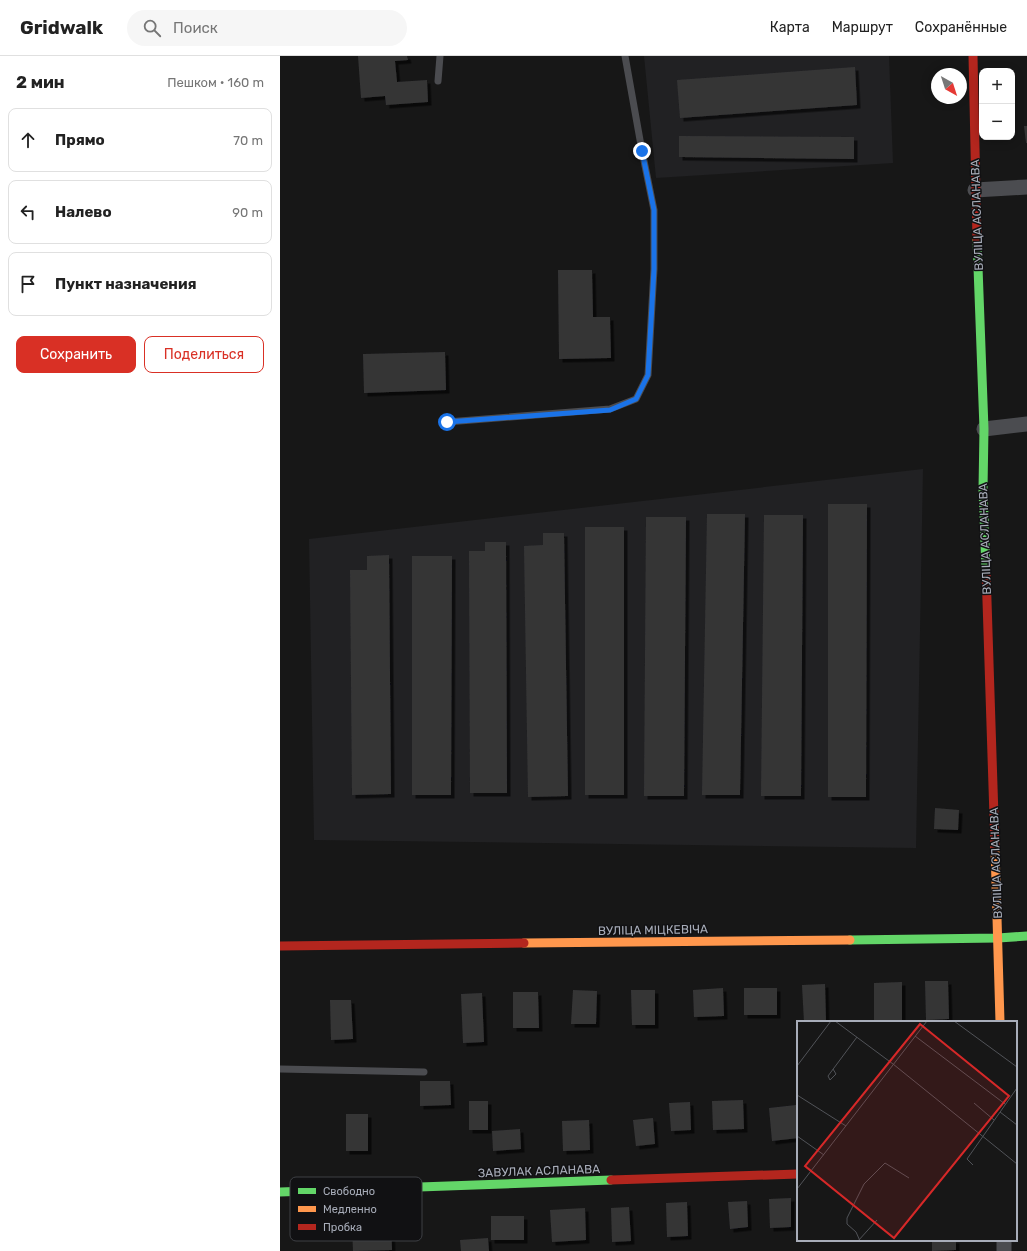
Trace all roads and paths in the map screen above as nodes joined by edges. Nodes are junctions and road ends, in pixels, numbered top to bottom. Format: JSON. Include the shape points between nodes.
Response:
{"nodes":[{"id":1,"x":440,"y":56,"type":"edge"},
{"id":2,"x":625,"y":56,"type":"edge"},
{"id":3,"x":974,"y":56,"type":"edge"},
{"id":4,"x":438,"y":81,"type":"dead end"},
{"id":5,"x":1027,"y":187,"type":"edge"},
{"id":6,"x":975,"y":190,"type":"junction"},
{"id":7,"x":447,"y":422,"type":"dead end"},
{"id":8,"x":1027,"y":424,"type":"edge"},
{"id":9,"x":984,"y":430,"type":"junction"},
{"id":10,"x":1027,"y":936,"type":"edge"},
{"id":11,"x":998,"y":938,"type":"junction"},
{"id":12,"x":280,"y":946,"type":"edge"},
{"id":13,"x":1000,"y":1021,"type":"edge"},
{"id":14,"x":280,"y":1069,"type":"edge"},
{"id":15,"x":424,"y":1072,"type":"dead end"},
{"id":16,"x":797,"y":1174,"type":"edge"},
{"id":17,"x":422,"y":1187,"type":"edge"},
{"id":18,"x":280,"y":1192,"type":"edge"},
{"id":19,"x":290,"y":1192,"type":"edge"}],
"edges":[{"from":1,"to":4,"type":"lane"},
{"from":2,"to":7,"type":"lane","via":[[654,210],[654,269],[648,375],[636,399],[610,410]]},
{"from":3,"to":6,"type":"street","name":"ВУЛІЦА АСЛАНАВА"},
{"from":5,"to":6,"type":"street"},
{"from":6,"to":9,"type":"street","name":"ВУЛІЦА АСЛАНАВА"},
{"from":8,"to":9,"type":"street"},
{"from":9,"to":11,"type":"street","name":"ВУЛІЦА АСЛАНАВА","via":[[983,488]]},
{"from":10,"to":11,"type":"street","name":"ВУЛІЦА МІЦКЕВІЧА"},
{"from":11,"to":12,"type":"street","name":"ВУЛІЦА МІЦКЕВІЧА"},
{"from":11,"to":13,"type":"street","name":"ВУЛІЦА АСЛАНАВА"},
{"from":14,"to":15,"type":"lane"},
{"from":16,"to":17,"type":"street","name":"ЗАВУЛАК АСЛАНАВА"},
{"from":18,"to":19,"type":"street","name":"ЗАВУЛАК АСЛАНАВА"}]}
